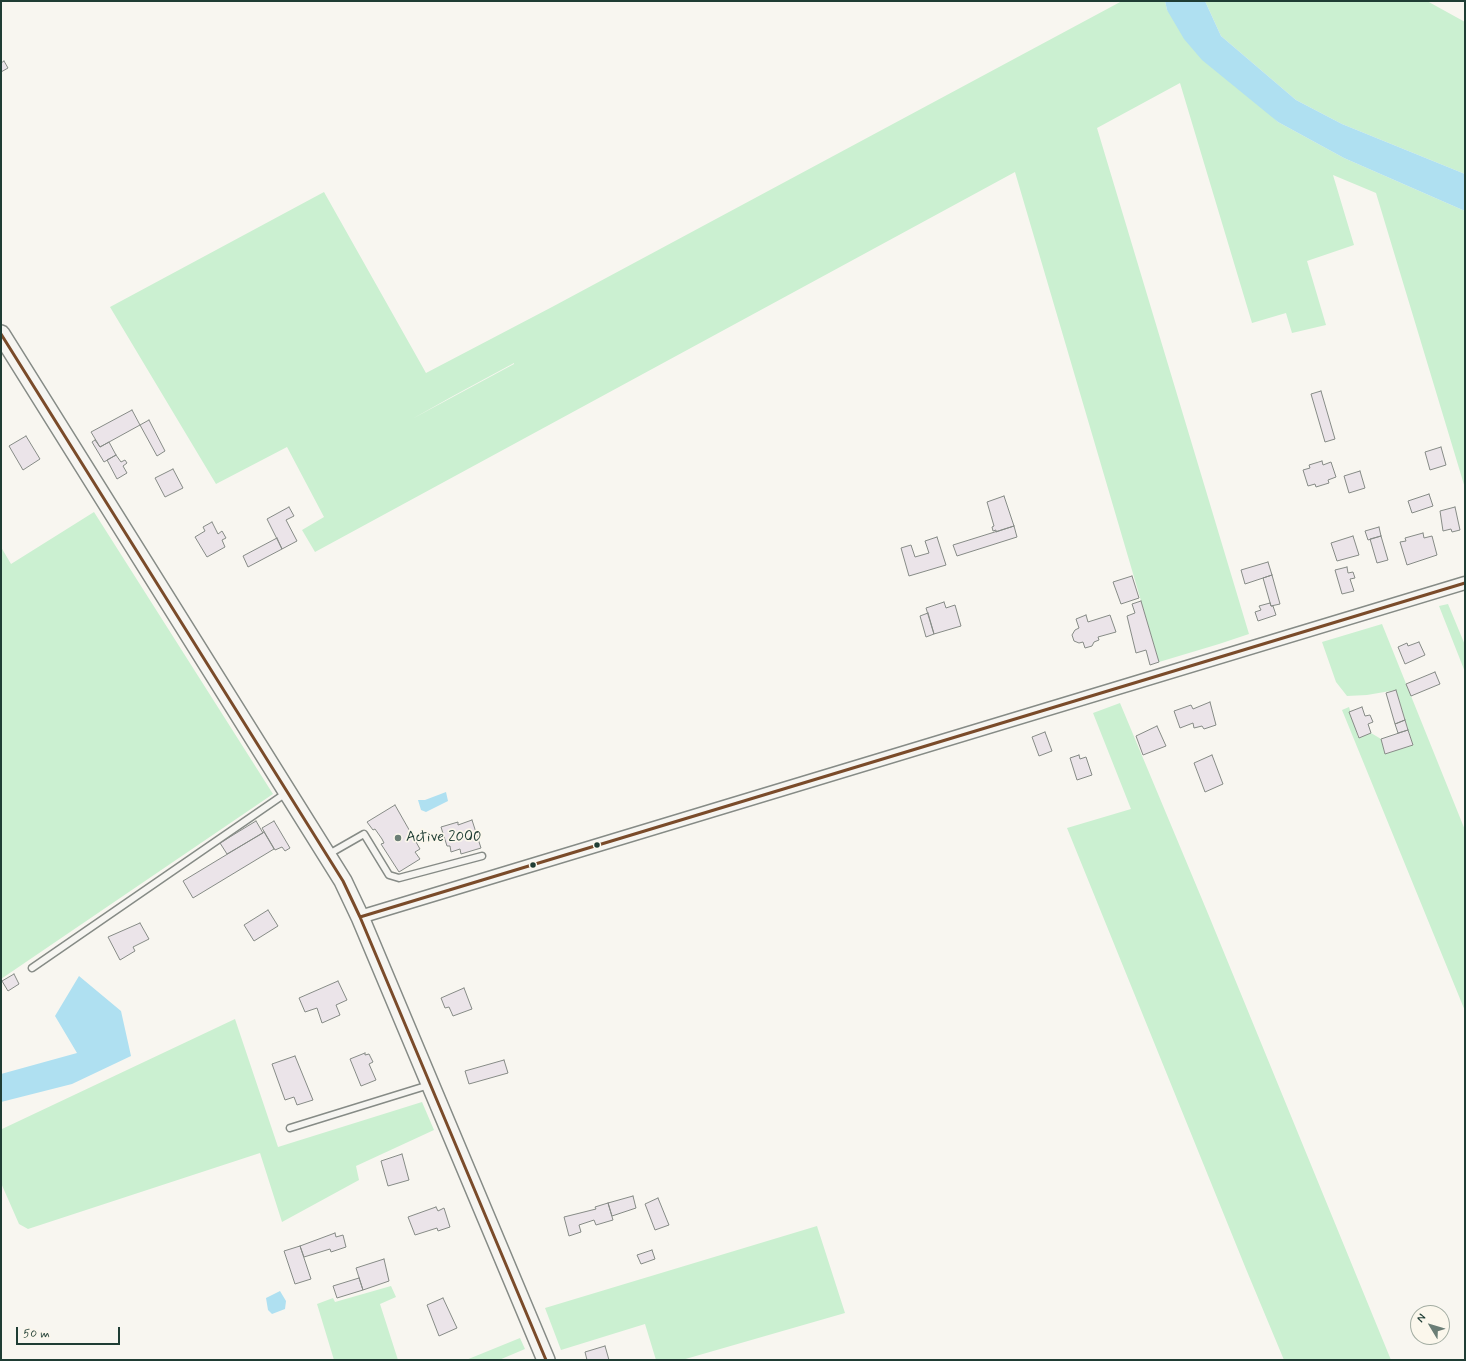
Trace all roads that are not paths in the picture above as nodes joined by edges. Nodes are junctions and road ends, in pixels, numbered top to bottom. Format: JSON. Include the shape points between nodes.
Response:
{"nodes":[{"id":1,"x":1,"y":334,"type":"edge"},
{"id":2,"x":1465,"y":583,"type":"edge"},
{"id":3,"x":288,"y":792,"type":"junction"},
{"id":4,"x":327,"y":855,"type":"junction"},
{"id":5,"x":482,"y":856,"type":"dead end"},
{"id":6,"x":360,"y":917,"type":"junction"},
{"id":7,"x":32,"y":968,"type":"dead end"},
{"id":8,"x":431,"y":1084,"type":"junction"},
{"id":9,"x":290,"y":1128,"type":"dead end"},
{"id":10,"x":546,"y":1360,"type":"edge"}],
"edges":[{"from":1,"to":3,"type":"street"},
{"from":2,"to":6,"type":"street"},
{"from":3,"to":4,"type":"street"},
{"from":3,"to":7,"type":"lane"},
{"from":4,"to":5,"type":"lane","via":[[364,834],[389,875],[400,878]]},
{"from":4,"to":6,"type":"street"},
{"from":6,"to":8,"type":"street"},
{"from":8,"to":9,"type":"lane"},
{"from":8,"to":10,"type":"street"}]}
